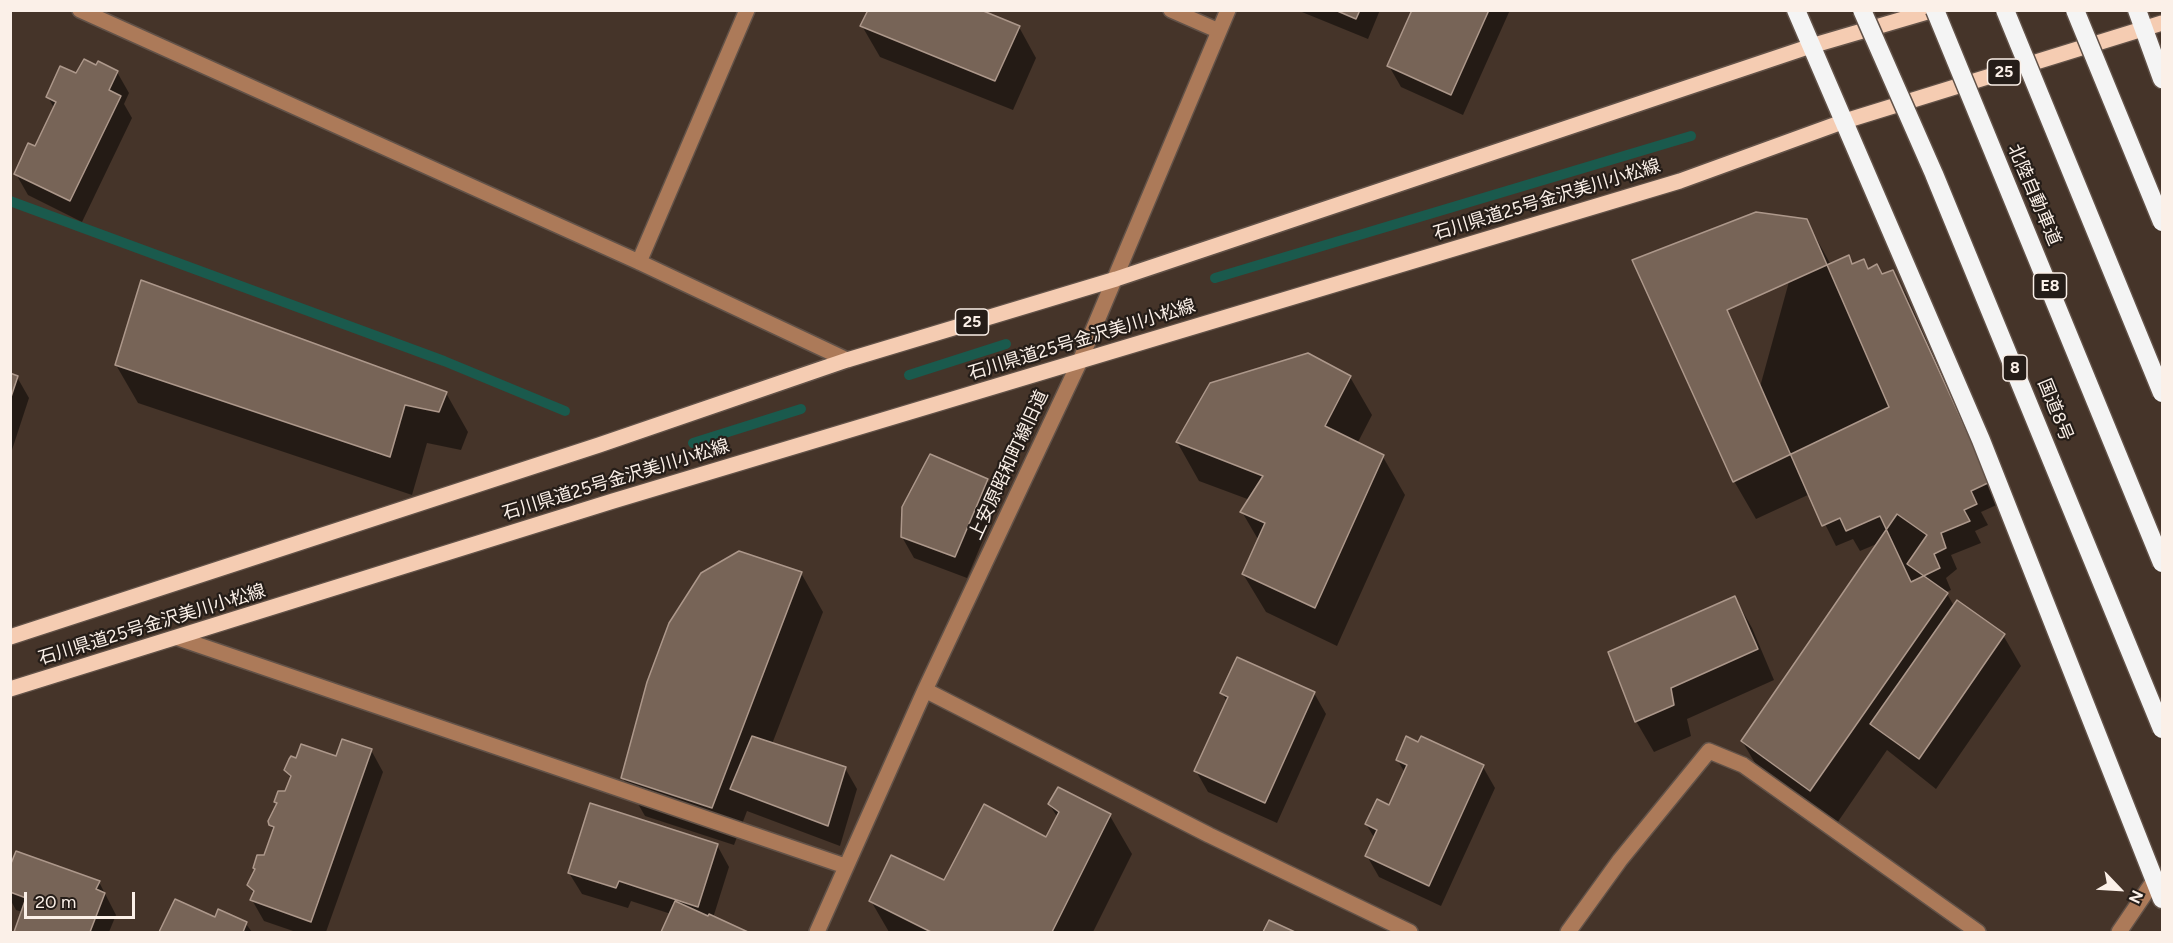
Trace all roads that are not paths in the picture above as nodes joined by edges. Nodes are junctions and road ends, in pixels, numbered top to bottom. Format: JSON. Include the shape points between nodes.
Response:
{"nodes":[{"id":1,"x":80,"y":10,"type":"edge"},
{"id":2,"x":747,"y":10,"type":"edge"},
{"id":3,"x":1171,"y":10,"type":"edge"},
{"id":4,"x":1228,"y":10,"type":"edge"},
{"id":5,"x":1796,"y":10,"type":"edge"},
{"id":6,"x":1862,"y":10,"type":"edge"},
{"id":7,"x":1935,"y":10,"type":"edge"},
{"id":8,"x":2005,"y":10,"type":"edge"},
{"id":9,"x":2075,"y":10,"type":"edge"},
{"id":10,"x":2137,"y":10,"type":"edge"},
{"id":11,"x":2163,"y":23,"type":"edge"},
{"id":12,"x":2144,"y":29,"type":"junction"},
{"id":13,"x":1219,"y":31,"type":"junction"},
{"id":14,"x":1811,"y":46,"type":"junction"},
{"id":15,"x":2163,"y":79,"type":"edge"},
{"id":16,"x":1845,"y":121,"type":"junction"},
{"id":17,"x":2163,"y":222,"type":"edge"},
{"id":18,"x":639,"y":262,"type":"junction"},
{"id":19,"x":1116,"y":279,"type":"junction"},
{"id":20,"x":847,"y":360,"type":"junction"},
{"id":21,"x":1080,"y":361,"type":"junction"},
{"id":22,"x":2163,"y":393,"type":"edge"},
{"id":23,"x":2163,"y":563,"type":"edge"},
{"id":24,"x":10,"y":637,"type":"edge"},
{"id":25,"x":178,"y":638,"type":"junction"},
{"id":26,"x":10,"y":689,"type":"edge"},
{"id":27,"x":925,"y":690,"type":"junction"},
{"id":28,"x":2163,"y":729,"type":"edge"},
{"id":29,"x":845,"y":866,"type":"junction"},
{"id":30,"x":2155,"y":879,"type":"junction"},
{"id":31,"x":2163,"y":899,"type":"edge"},
{"id":32,"x":817,"y":933,"type":"edge"},
{"id":33,"x":1410,"y":933,"type":"edge"},
{"id":34,"x":1568,"y":933,"type":"edge"},
{"id":35,"x":1978,"y":933,"type":"edge"},
{"id":36,"x":2119,"y":933,"type":"edge"}],
"edges":[{"from":1,"to":18,"type":"street"},
{"from":2,"to":18,"type":"street"},
{"from":3,"to":13,"type":"street"},
{"from":4,"to":13,"type":"street","name":"上安原昭和町線旧道"},
{"from":5,"to":14,"type":"highway"},
{"from":6,"to":28,"type":"highway","name":"国道8号","number":"8","bridge":true,"via":[[1934,174]]},
{"from":7,"to":14,"type":"main road","name":"石川県道25号金沢美川小松線","number":"25"},
{"from":7,"to":23,"type":"highway","name":"北陸自動車道","number":"E8","bridge":true},
{"from":8,"to":22,"type":"highway","bridge":true},
{"from":9,"to":17,"type":"highway","bridge":true},
{"from":10,"to":12,"type":"highway"},
{"from":11,"to":12,"type":"main road","name":"石川県道25号金沢美川小松線","number":"25"},
{"from":12,"to":15,"type":"highway"},
{"from":12,"to":16,"type":"main road","name":"石川県道25号金沢美川小松線","number":"25"},
{"from":13,"to":19,"type":"street","name":"上安原昭和町線旧道"},
{"from":14,"to":16,"type":"highway"},
{"from":14,"to":19,"type":"main road","name":"石川県道25号金沢美川小松線","number":"25"},
{"from":16,"to":21,"type":"main road","name":"石川県道25号金沢美川小松線","number":"25","via":[[1680,181]]},
{"from":16,"to":30,"type":"highway","via":[[1981,440]]},
{"from":18,"to":20,"type":"street"},
{"from":19,"to":20,"type":"main road","name":"石川県道25号金沢美川小松線","number":"25"},
{"from":19,"to":21,"type":"street","name":"上安原昭和町線旧道"},
{"from":20,"to":24,"type":"main road","name":"石川県道25号金沢美川小松線","number":"25"},
{"from":21,"to":25,"type":"main road","name":"石川県道25号金沢美川小松線","number":"25","via":[[613,501]]},
{"from":21,"to":27,"type":"street","name":"上安原昭和町線旧道"},
{"from":25,"to":26,"type":"main road","name":"石川県道25号金沢美川小松線","number":"25"},
{"from":25,"to":29,"type":"street"},
{"from":27,"to":29,"type":"street","name":"上安原昭和町線旧道"},
{"from":27,"to":33,"type":"street"},
{"from":29,"to":32,"type":"street","name":"上安原昭和町線旧道"},
{"from":30,"to":31,"type":"highway"},
{"from":30,"to":36,"type":"street"},
{"from":34,"to":35,"type":"street","via":[[1620,860],[1709,751],[1743,765]]}]}
